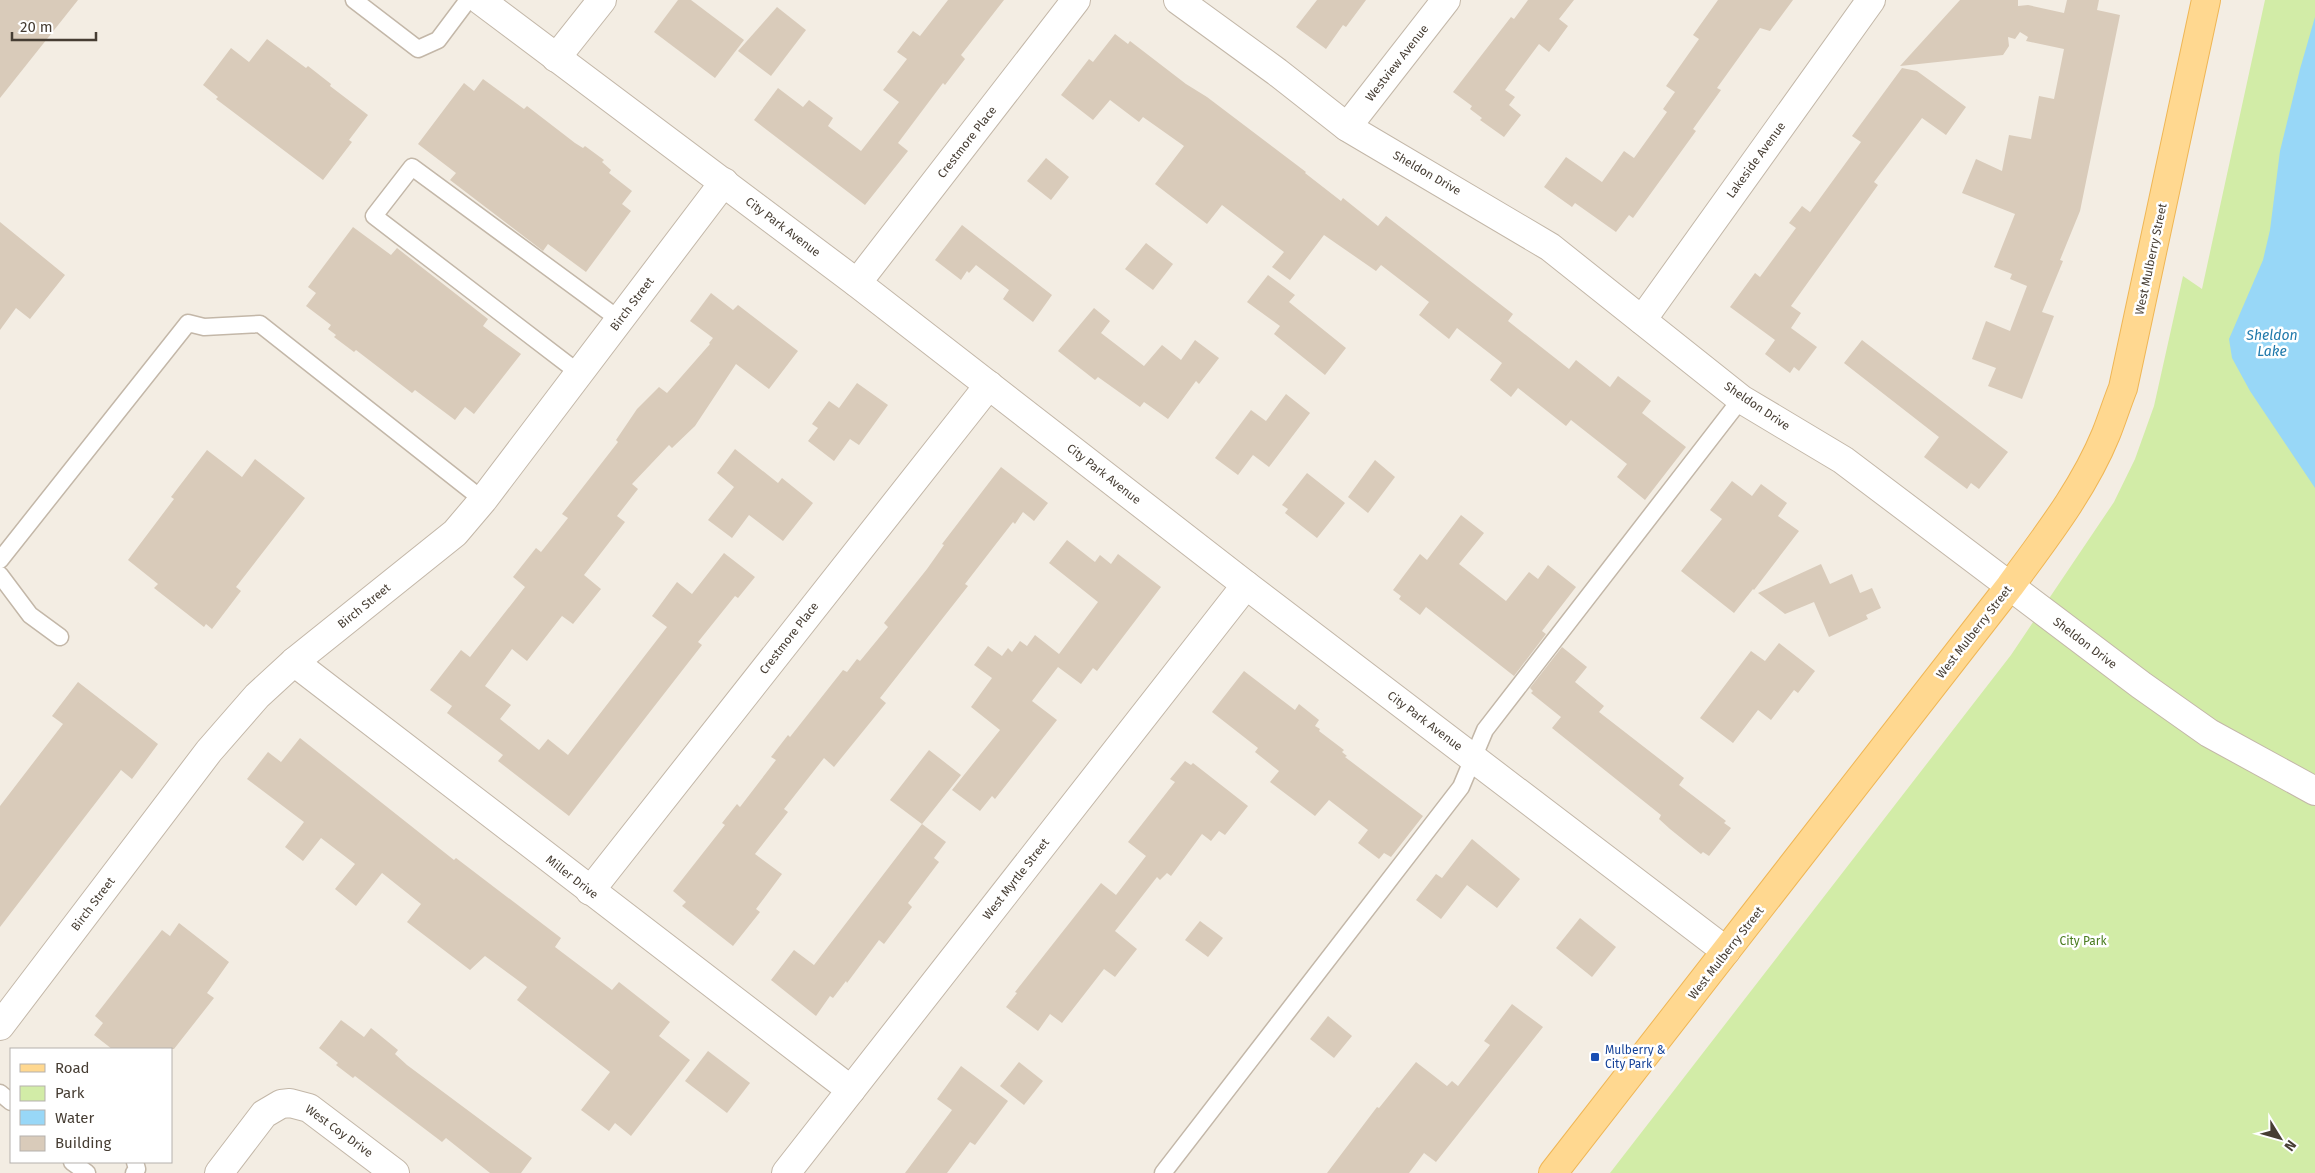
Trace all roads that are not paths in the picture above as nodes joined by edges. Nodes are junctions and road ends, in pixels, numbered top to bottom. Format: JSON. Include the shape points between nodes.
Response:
{"nodes":[{"id":1,"x":354,"y":0,"type":"edge"},
{"id":2,"x":468,"y":0,"type":"edge"},
{"id":3,"x":480,"y":0,"type":"edge"},
{"id":4,"x":602,"y":0,"type":"edge"},
{"id":5,"x":1076,"y":0,"type":"edge"},
{"id":6,"x":1178,"y":0,"type":"edge"},
{"id":7,"x":1446,"y":0,"type":"edge"},
{"id":8,"x":1871,"y":0,"type":"edge"},
{"id":9,"x":2206,"y":0,"type":"edge"},
{"id":10,"x":556,"y":58,"type":"junction"},
{"id":11,"x":1347,"y":127,"type":"junction"},
{"id":12,"x":724,"y":182,"type":"junction"},
{"id":13,"x":857,"y":283,"type":"junction"},
{"id":14,"x":620,"y":320,"type":"junction"},
{"id":15,"x":1642,"y":320,"type":"junction"},
{"id":16,"x":580,"y":373,"type":"junction"},
{"id":17,"x":989,"y":385,"type":"junction"},
{"id":18,"x":1741,"y":399,"type":"junction"},
{"id":19,"x":483,"y":500,"type":"junction"},
{"id":20,"x":0,"y":560,"type":"edge"},
{"id":21,"x":0,"y":575,"type":"edge"},
{"id":22,"x":1246,"y":585,"type":"junction"},
{"id":23,"x":2010,"y":586,"type":"junction"},
{"id":24,"x":60,"y":638,"type":"dead end"},
{"id":25,"x":294,"y":662,"type":"junction"},
{"id":26,"x":1474,"y":758,"type":"junction"},
{"id":27,"x":2315,"y":791,"type":"edge"},
{"id":28,"x":590,"y":891,"type":"junction"},
{"id":29,"x":1726,"y":951,"type":"junction"},
{"id":30,"x":0,"y":1026,"type":"edge"},
{"id":31,"x":851,"y":1090,"type":"junction"},
{"id":32,"x":0,"y":1093,"type":"edge"},
{"id":33,"x":10,"y":1101,"type":"edge"},
{"id":34,"x":73,"y":1163,"type":"edge"},
{"id":35,"x":87,"y":1173,"type":"edge"},
{"id":36,"x":220,"y":1173,"type":"edge"},
{"id":37,"x":395,"y":1173,"type":"edge"},
{"id":38,"x":786,"y":1173,"type":"edge"},
{"id":39,"x":1163,"y":1173,"type":"edge"},
{"id":40,"x":1553,"y":1173,"type":"edge"}],
"edges":[{"from":1,"to":2,"type":"lane","via":[[418,48],[438,40]]},
{"from":3,"to":10,"type":"street","name":"City Park Avenue"},
{"from":4,"to":10,"type":"street"},
{"from":5,"to":13,"type":"street","name":"Crestmore Place"},
{"from":6,"to":11,"type":"street","name":"Sheldon Drive"},
{"from":7,"to":11,"type":"street","name":"Westview Avenue"},
{"from":8,"to":15,"type":"street","name":"Lakeside Avenue"},
{"from":9,"to":23,"type":"main road","name":"West Mulberry Street","via":[[2123,388],[2106,435],[2082,481]]},
{"from":10,"to":12,"type":"street","name":"City Park Avenue"},
{"from":11,"to":15,"type":"street","name":"Sheldon Drive","via":[[1550,247]]},
{"from":12,"to":13,"type":"street","name":"City Park Avenue"},
{"from":12,"to":14,"type":"street","name":"Birch Street"},
{"from":13,"to":17,"type":"street","name":"City Park Avenue"},
{"from":14,"to":16,"type":"street","name":"Birch Street"},
{"from":14,"to":16,"type":"lane","via":[[412,167],[374,216]]},
{"from":15,"to":18,"type":"street","name":"Sheldon Drive"},
{"from":16,"to":19,"type":"street","name":"Birch Street"},
{"from":17,"to":22,"type":"street","name":"City Park Avenue"},
{"from":17,"to":28,"type":"street","name":"Crestmore Place"},
{"from":18,"to":23,"type":"street","name":"Sheldon Drive","via":[[1843,460]]},
{"from":18,"to":26,"type":"lane","via":[[1485,730]]},
{"from":19,"to":20,"type":"lane","via":[[260,324],[204,327],[188,323]]},
{"from":19,"to":25,"type":"street","name":"Birch Street","via":[[455,533]]},
{"from":21,"to":24,"type":"lane","via":[[30,615]]},
{"from":22,"to":26,"type":"street","name":"City Park Avenue"},
{"from":22,"to":31,"type":"street","name":"West Myrtle Street"},
{"from":23,"to":27,"type":"street","name":"Sheldon Drive","via":[[2209,733]]},
{"from":23,"to":29,"type":"main road","name":"West Mulberry Street"},
{"from":25,"to":28,"type":"street","name":"Miller Drive"},
{"from":25,"to":30,"type":"street","name":"Birch Street","via":[[257,696],[210,751]]},
{"from":26,"to":29,"type":"street","name":"City Park Avenue"},
{"from":26,"to":39,"type":"lane","via":[[1461,787]]},
{"from":28,"to":31,"type":"street","name":"Miller Drive"},
{"from":29,"to":40,"type":"main road","name":"West Mulberry Street"},
{"from":31,"to":38,"type":"street","name":"West Myrtle Street"},
{"from":32,"to":33,"type":"lane"},
{"from":34,"to":35,"type":"lane"},
{"from":36,"to":37,"type":"street","name":"West Coy Drive","via":[[264,1114],[281,1104],[290,1103],[309,1108]]}]}
